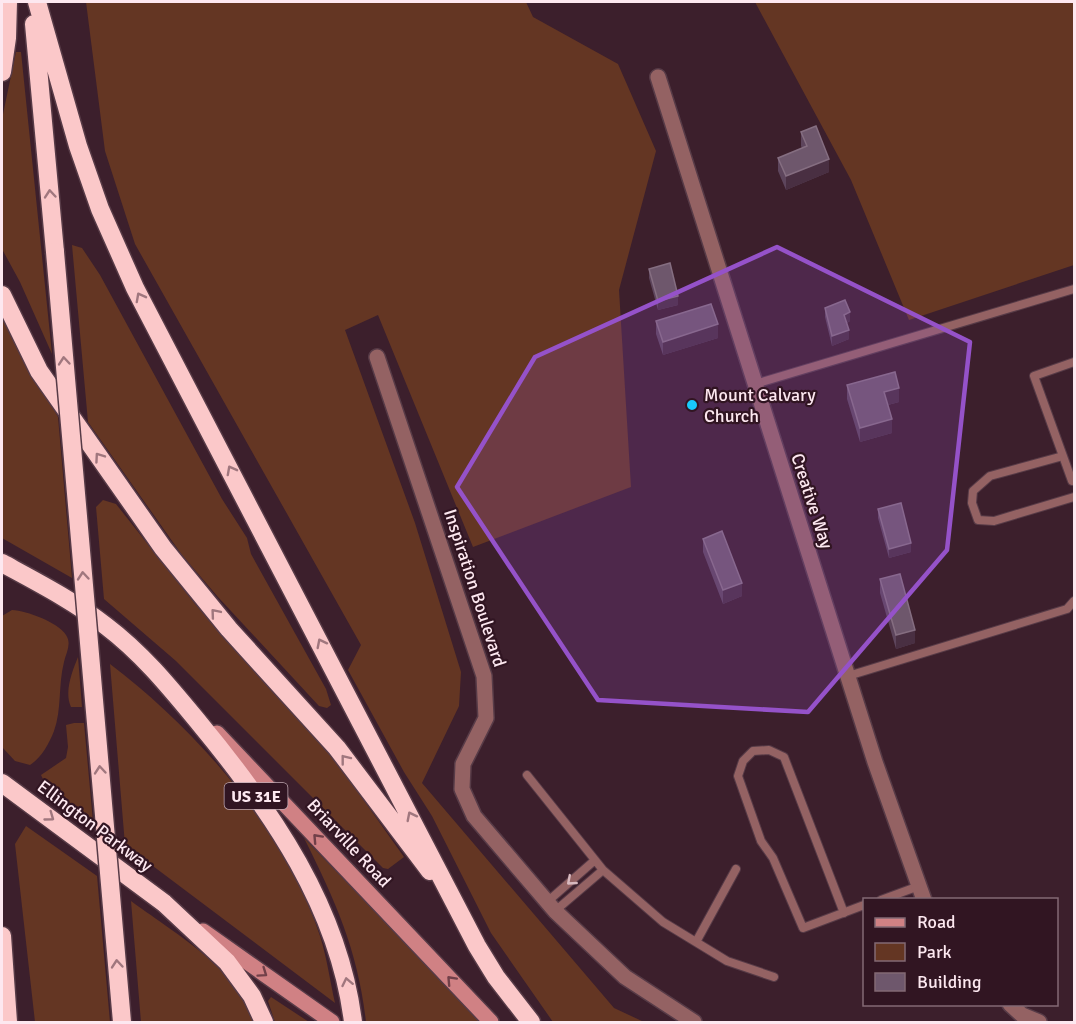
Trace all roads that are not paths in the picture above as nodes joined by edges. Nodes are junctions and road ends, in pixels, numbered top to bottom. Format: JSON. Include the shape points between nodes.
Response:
{"nodes":[{"id":1,"x":8,"y":2,"type":"edge"},
{"id":2,"x":35,"y":2,"type":"edge"},
{"id":3,"x":2,"y":72,"type":"edge"},
{"id":4,"x":658,"y":77,"type":"dead end"},
{"id":5,"x":1074,"y":290,"type":"edge"},
{"id":6,"x":2,"y":295,"type":"edge"},
{"id":7,"x":377,"y":357,"type":"dead end"},
{"id":8,"x":1074,"y":362,"type":"edge"},
{"id":9,"x":753,"y":384,"type":"junction"},
{"id":10,"x":1063,"y":456,"type":"junction"},
{"id":11,"x":1074,"y":483,"type":"edge"},
{"id":12,"x":1074,"y":497,"type":"edge"},
{"id":13,"x":2,"y":563,"type":"edge"},
{"id":14,"x":1074,"y":601,"type":"edge"},
{"id":15,"x":152,"y":665,"type":"junction"},
{"id":16,"x":848,"y":676,"type":"junction"},
{"id":17,"x":527,"y":775,"type":"dead end"},
{"id":18,"x":2,"y":783,"type":"edge"},
{"id":19,"x":594,"y":860,"type":"junction"},
{"id":20,"x":736,"y":869,"type":"dead end"},
{"id":21,"x":603,"y":870,"type":"junction"},
{"id":22,"x":921,"y":893,"type":"edge"},
{"id":23,"x":892,"y":898,"type":"edge"},
{"id":24,"x":164,"y":903,"type":"junction"},
{"id":25,"x":457,"y":905,"type":"junction"},
{"id":26,"x":863,"y":905,"type":"edge"},
{"id":27,"x":551,"y":907,"type":"junction"},
{"id":28,"x":844,"y":913,"type":"junction"},
{"id":29,"x":2,"y":936,"type":"edge"},
{"id":30,"x":696,"y":942,"type":"junction"},
{"id":31,"x":774,"y":977,"type":"dead end"},
{"id":32,"x":6,"y":985,"type":"junction"},
{"id":33,"x":1011,"y":1006,"type":"edge"},
{"id":34,"x":1020,"y":1019,"type":"edge"},
{"id":35,"x":8,"y":1023,"type":"edge"},
{"id":36,"x":15,"y":1023,"type":"edge"},
{"id":37,"x":122,"y":1023,"type":"edge"},
{"id":38,"x":264,"y":1023,"type":"edge"},
{"id":39,"x":332,"y":1023,"type":"edge"},
{"id":40,"x":353,"y":1023,"type":"edge"},
{"id":41,"x":491,"y":1023,"type":"edge"},
{"id":42,"x":531,"y":1023,"type":"edge"},
{"id":43,"x":694,"y":1023,"type":"edge"},
{"id":44,"x":1039,"y":1023,"type":"edge"}],
"edges":[{"from":1,"to":3,"type":"highway"},
{"from":25,"to":2,"type":"highway","one_way":true,"via":[[135,288],[100,210]]},
{"from":37,"to":2,"type":"highway","one_way":true,"bridge":true},
{"from":4,"to":9,"type":"street","name":"Creative Way"},
{"from":5,"to":9,"type":"lane"},
{"from":25,"to":6,"type":"highway","one_way":true,"via":[[337,748],[229,629],[163,548],[39,371]]},
{"from":7,"to":27,"type":"street","name":"Inspiration Boulevard","via":[[484,676],[486,718],[463,764],[462,789],[474,816]]},
{"from":8,"to":10,"type":"lane","via":[[1034,376]]},
{"from":9,"to":16,"type":"street","name":"Creative Way"},
{"from":10,"to":11,"type":"lane"},
{"from":10,"to":12,"type":"lane","via":[[990,476],[973,491],[972,503],[978,520],[994,522]]},
{"from":13,"to":15,"type":"highway","number":"US 31E","via":[[106,626]]},
{"from":14,"to":16,"type":"lane","via":[[1067,609]]},
{"from":40,"to":15,"type":"highway","number":"US 31E","one_way":true,"via":[[336,942],[300,867],[241,774]]},
{"from":41,"to":15,"type":"main road","name":"Briarville Road","one_way":true},
{"from":16,"to":22,"type":"street","name":"Creative Way"},
{"from":17,"to":19,"type":"lane"},
{"from":18,"to":24,"type":"highway","name":"Ellington Parkway","one_way":true},
{"from":19,"to":21,"type":"lane"},
{"from":19,"to":27,"type":"lane","one_way":true},
{"from":20,"to":30,"type":"lane"},
{"from":21,"to":27,"type":"lane"},
{"from":21,"to":30,"type":"lane","via":[[663,922]]},
{"from":22,"to":23,"type":"lane"},
{"from":24,"to":38,"type":"highway","name":"Ellington Parkway","via":[[227,962],[252,996]]},
{"from":24,"to":39,"type":"main road","one_way":true},
{"from":25,"to":42,"type":"highway","via":[[496,977]]},
{"from":26,"to":28,"type":"lane"},
{"from":27,"to":43,"type":"street","name":"Inspiration Boulevard","via":[[625,977]]},
{"from":28,"to":28,"type":"lane","via":[[803,928],[774,858],[761,841],[738,776],[743,761],[753,751],[769,750],[784,757]]},
{"from":29,"to":32,"type":"highway"},
{"from":30,"to":31,"type":"lane","via":[[727,961]]},
{"from":32,"to":35,"type":"highway"},
{"from":32,"to":36,"type":"highway"},
{"from":33,"to":34,"type":"street"},
{"from":34,"to":44,"type":"street"}]}
